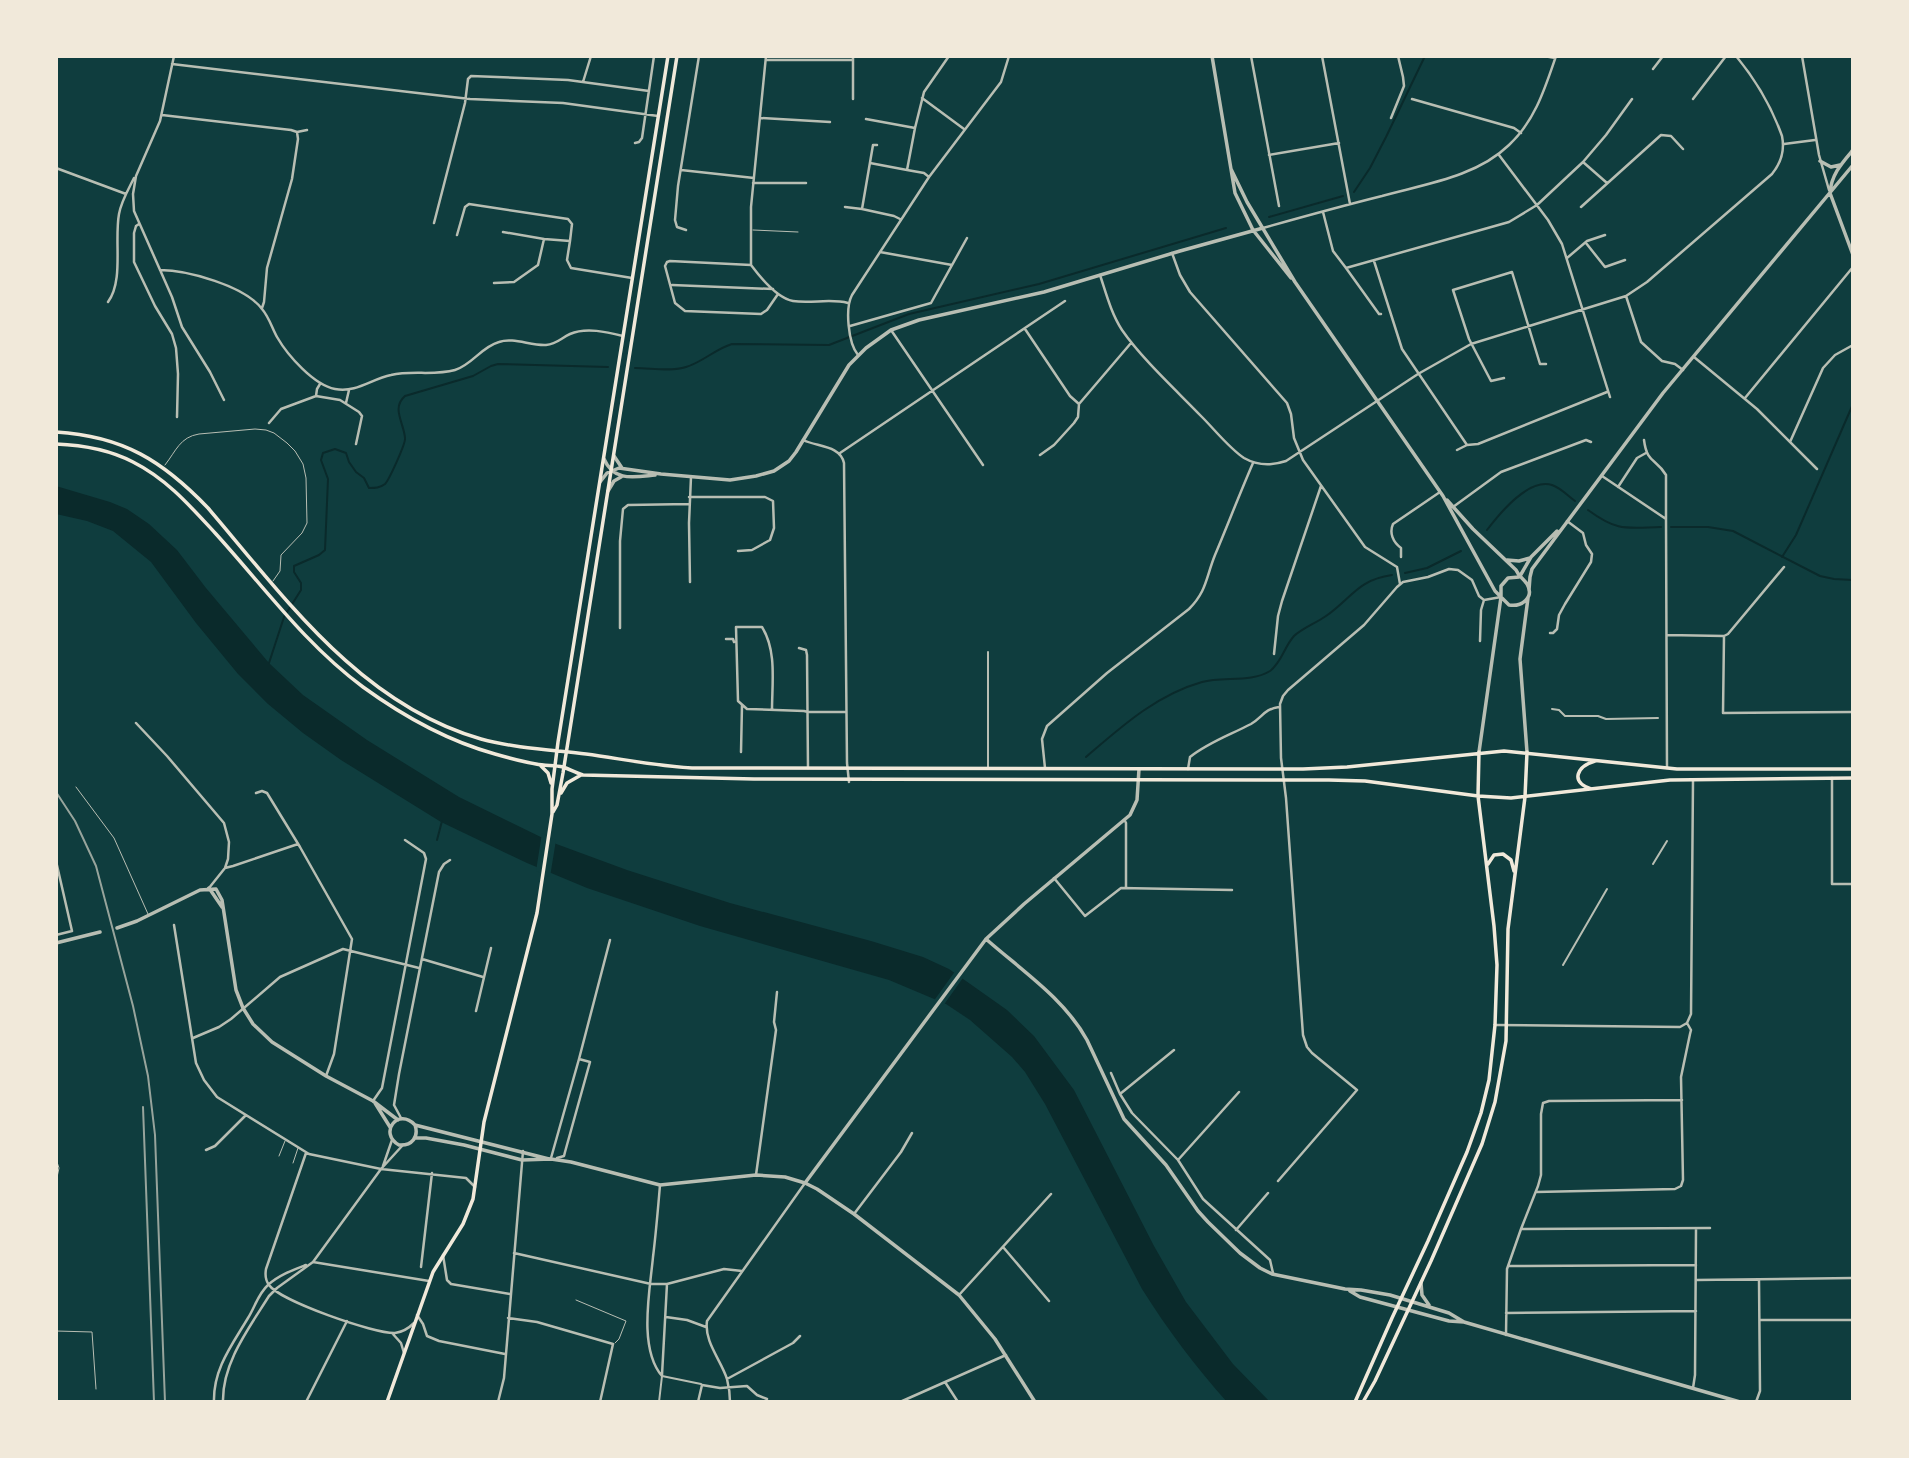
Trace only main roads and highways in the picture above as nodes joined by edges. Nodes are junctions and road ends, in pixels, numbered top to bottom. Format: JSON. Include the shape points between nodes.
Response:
{"nodes":[{"id":1,"x":668,"y":56,"type":"edge"},
{"id":2,"x":677,"y":56,"type":"edge"},
{"id":3,"x":632,"y":278,"type":"junction"},
{"id":4,"x":640,"y":293,"type":"junction"},
{"id":5,"x":56,"y":432,"type":"edge"},
{"id":6,"x":56,"y":444,"type":"edge"},
{"id":7,"x":556,"y":751,"type":"junction"},
{"id":8,"x":566,"y":752,"type":"junction"},
{"id":9,"x":1479,"y":752,"type":"junction"},
{"id":10,"x":1527,"y":752,"type":"junction"},
{"id":11,"x":1597,"y":761,"type":"junction"},
{"id":12,"x":540,"y":765,"type":"junction"},
{"id":13,"x":554,"y":766,"type":"junction"},
{"id":14,"x":564,"y":768,"type":"junction"},
{"id":15,"x":1798,"y":769,"type":"junction"},
{"id":16,"x":1853,"y":769,"type":"edge"},
{"id":17,"x":583,"y":775,"type":"junction"},
{"id":18,"x":1853,"y":778,"type":"edge"},
{"id":19,"x":1798,"y":779,"type":"junction"},
{"id":20,"x":552,"y":789,"type":"junction"},
{"id":21,"x":1592,"y":789,"type":"junction"},
{"id":22,"x":560,"y":794,"type":"junction"},
{"id":23,"x":1478,"y":796,"type":"junction"},
{"id":24,"x":1525,"y":797,"type":"junction"},
{"id":25,"x":552,"y":814,"type":"junction"},
{"id":26,"x":1488,"y":869,"type":"junction"},
{"id":27,"x":1515,"y":873,"type":"junction"},
{"id":28,"x":387,"y":1402,"type":"edge"},
{"id":29,"x":1355,"y":1402,"type":"edge"},
{"id":30,"x":1363,"y":1402,"type":"edge"}],
"edges":[{"from":1,"to":3,"type":"main road"},
{"from":2,"to":4,"type":"main road"},
{"from":3,"to":4,"type":"main road"},
{"from":3,"to":7,"type":"main road"},
{"from":4,"to":8,"type":"main road"},
{"from":5,"to":7,"type":"main road","via":[[107,440],[163,467],[208,508],[326,643],[385,692],[451,729],[483,740]]},
{"from":6,"to":12,"type":"main road","via":[[107,452],[159,477],[189,504],[294,624],[379,698],[473,747]]},
{"from":7,"to":8,"type":"main road"},
{"from":7,"to":13,"type":"main road"},
{"from":8,"to":9,"type":"main road","via":[[684,768],[1139,769],[1347,766]]},
{"from":8,"to":14,"type":"main road"},
{"from":9,"to":10,"type":"main road"},
{"from":9,"to":23,"type":"main road"},
{"from":10,"to":11,"type":"main road"},
{"from":10,"to":24,"type":"main road"},
{"from":11,"to":15,"type":"main road","via":[[1667,768]]},
{"from":11,"to":21,"type":"main road","via":[[1578,773],[1581,784]]},
{"from":12,"to":13,"type":"main road"},
{"from":12,"to":20,"type":"main road","via":[[548,773]]},
{"from":13,"to":14,"type":"main road"},
{"from":13,"to":20,"type":"main road"},
{"from":14,"to":17,"type":"main road"},
{"from":14,"to":22,"type":"main road"},
{"from":15,"to":16,"type":"main road"},
{"from":15,"to":19,"type":"main road"},
{"from":17,"to":22,"type":"main road","via":[[567,783]]},
{"from":17,"to":23,"type":"main road","via":[[1284,779],[1364,781]]},
{"from":18,"to":19,"type":"main road"},
{"from":19,"to":21,"type":"main road","via":[[1664,781]]},
{"from":20,"to":25,"type":"main road"},
{"from":21,"to":24,"type":"main road"},
{"from":22,"to":25,"type":"main road"},
{"from":23,"to":24,"type":"main road"},
{"from":23,"to":26,"type":"main road"},
{"from":24,"to":27,"type":"main road"},
{"from":25,"to":28,"type":"main road","via":[[533,934],[484,1122],[471,1207],[429,1281]]},
{"from":26,"to":27,"type":"main road","via":[[1490,859],[1500,854],[1511,860]]},
{"from":26,"to":29,"type":"main road","via":[[1497,965],[1489,1080],[1478,1124]]},
{"from":27,"to":30,"type":"main road","via":[[1502,1068],[1488,1127]]}]}
